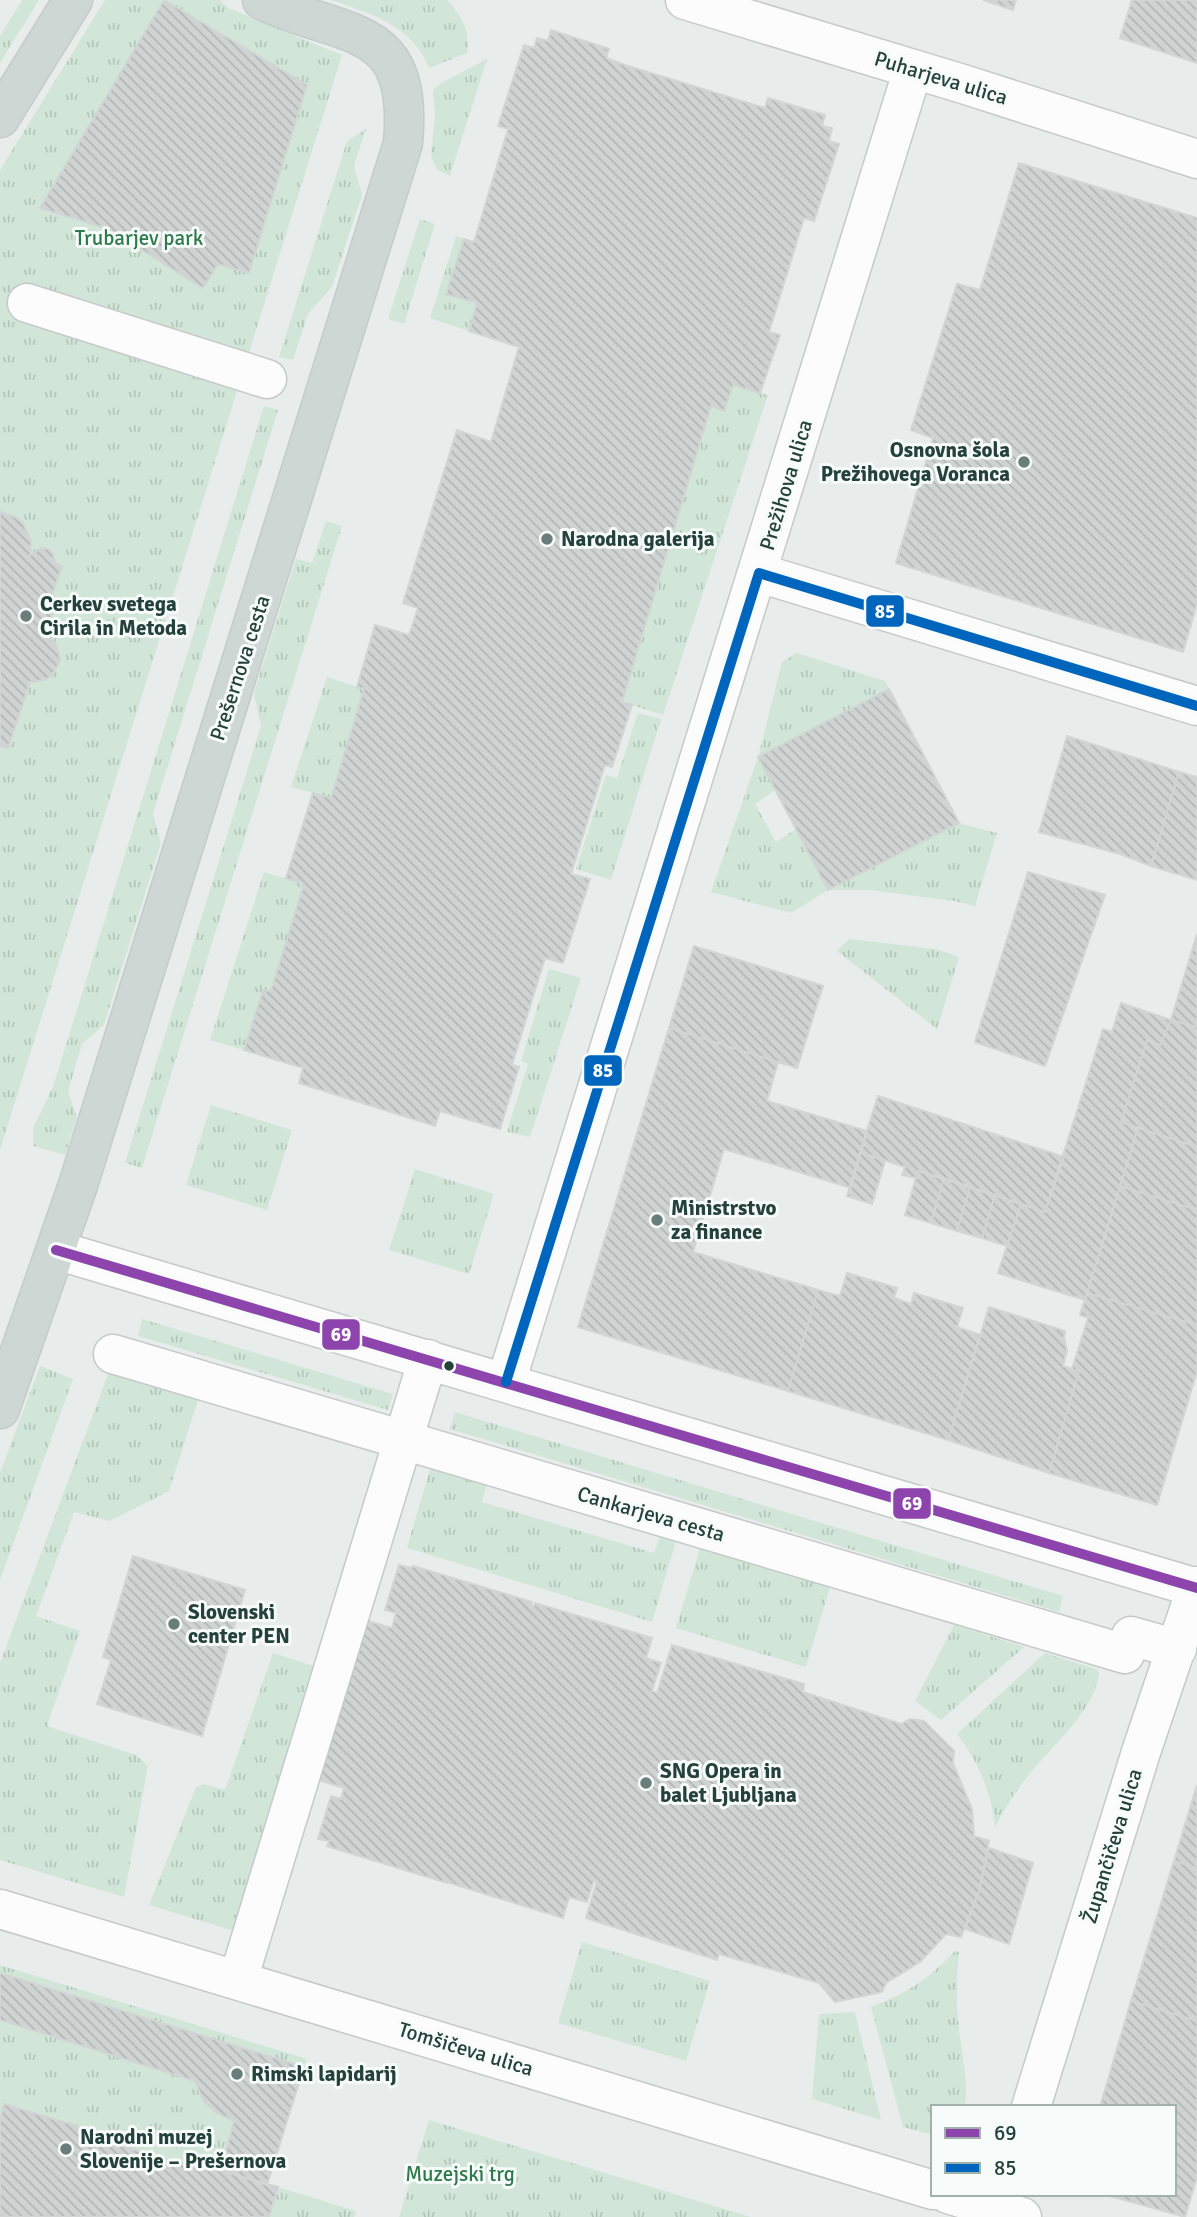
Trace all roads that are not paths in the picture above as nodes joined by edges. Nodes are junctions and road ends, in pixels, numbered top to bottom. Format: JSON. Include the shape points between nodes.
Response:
{"nodes":[{"id":1,"x":73,"y":0,"type":"edge"},
{"id":2,"x":262,"y":0,"type":"edge"},
{"id":3,"x":685,"y":0,"type":"edge"},
{"id":4,"x":913,"y":69,"type":"junction"},
{"id":5,"x":0,"y":118,"type":"edge"},
{"id":6,"x":1197,"y":159,"type":"edge"},
{"id":7,"x":27,"y":303,"type":"dead end"},
{"id":8,"x":267,"y":379,"type":"dead end"},
{"id":9,"x":759,"y":573,"type":"junction"},
{"id":10,"x":1197,"y":706,"type":"edge"},
{"id":11,"x":57,"y":1250,"type":"junction"},
{"id":12,"x":113,"y":1354,"type":"dead end"},
{"id":13,"x":428,"y":1359,"type":"junction"},
{"id":14,"x":506,"y":1382,"type":"junction"},
{"id":15,"x":0,"y":1409,"type":"edge"},
{"id":16,"x":402,"y":1440,"type":"junction"},
{"id":17,"x":1197,"y":1587,"type":"edge"},
{"id":18,"x":1177,"y":1649,"type":"junction"},
{"id":19,"x":0,"y":1909,"type":"edge"},
{"id":20,"x":238,"y":1980,"type":"junction"},
{"id":21,"x":1032,"y":2105,"type":"edge"},
{"id":22,"x":931,"y":2189,"type":"edge"},
{"id":23,"x":957,"y":2196,"type":"edge"},
{"id":24,"x":1009,"y":2207,"type":"edge"}],
"edges":[{"from":1,"to":5,"type":"main road"},
{"from":2,"to":11,"type":"main road","name":"Prešernova cesta","via":[[359,35],[387,54],[401,82],[403,144]]},
{"from":3,"to":4,"type":"street","name":"Puharjeva ulica"},
{"from":4,"to":6,"type":"street","name":"Puharjeva ulica"},
{"from":4,"to":9,"type":"street","name":"Prežihova ulica"},
{"from":7,"to":8,"type":"street"},
{"from":9,"to":10,"type":"street"},
{"from":9,"to":14,"type":"street","name":"Prežihova ulica"},
{"from":11,"to":13,"type":"street"},
{"from":11,"to":15,"type":"main road","name":"Prešernova cesta"},
{"from":12,"to":16,"type":"street","name":"Cankarjeva cesta"},
{"from":13,"to":14,"type":"street"},
{"from":13,"to":16,"type":"street"},
{"from":14,"to":17,"type":"street"},
{"from":16,"to":18,"type":"street","name":"Cankarjeva cesta","via":[[1125,1654],[1131,1636]]},
{"from":16,"to":20,"type":"street"},
{"from":17,"to":18,"type":"street","name":"Župančičeva ulica"},
{"from":18,"to":21,"type":"street","name":"Župančičeva ulica"},
{"from":19,"to":20,"type":"street","name":"Tomšičeva ulica"},
{"from":20,"to":22,"type":"street","name":"Tomšičeva ulica"},
{"from":23,"to":24,"type":"street"}]}
